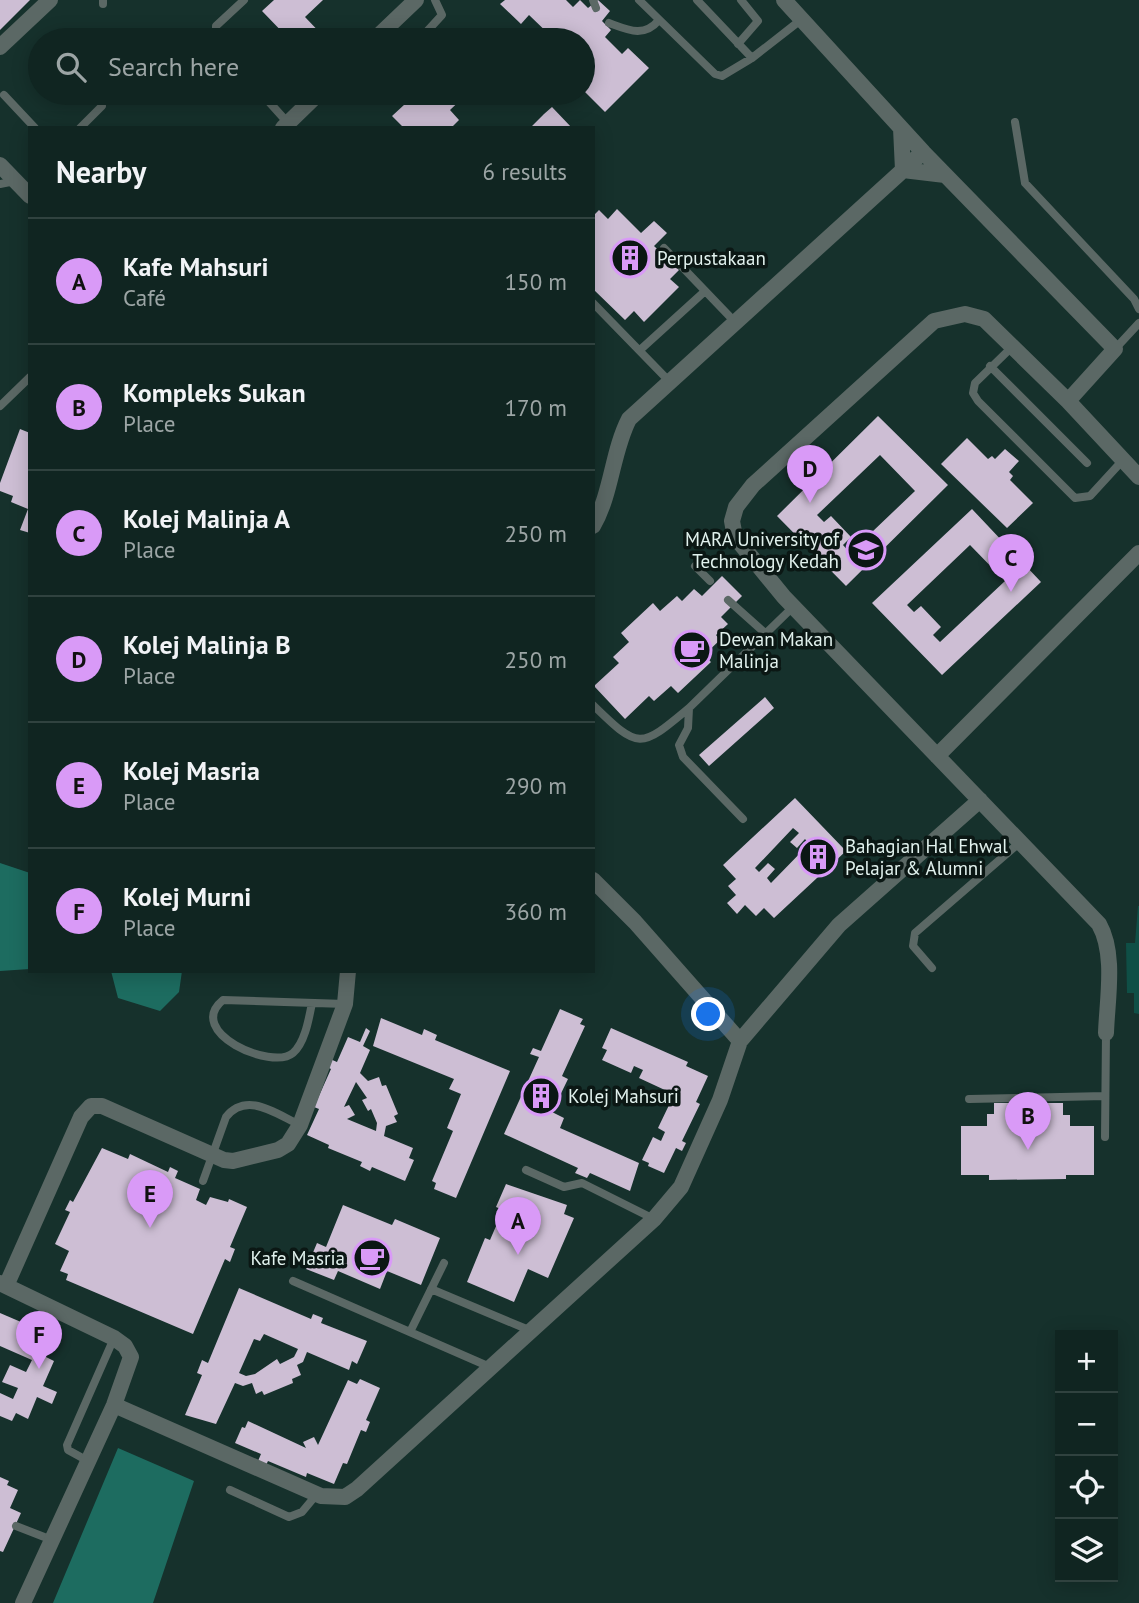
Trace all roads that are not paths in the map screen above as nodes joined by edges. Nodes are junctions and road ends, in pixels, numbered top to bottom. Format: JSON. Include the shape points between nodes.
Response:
{"nodes":[{"id":1,"x":50,"y":0,"type":"edge"},
{"id":2,"x":244,"y":0,"type":"edge"},
{"id":3,"x":416,"y":0,"type":"edge"},
{"id":4,"x":435,"y":0,"type":"edge"},
{"id":5,"x":639,"y":0,"type":"edge"},
{"id":6,"x":697,"y":0,"type":"edge"},
{"id":7,"x":741,"y":0,"type":"edge"},
{"id":8,"x":784,"y":0,"type":"edge"},
{"id":9,"x":802,"y":19,"type":"junction"},
{"id":10,"x":659,"y":20,"type":"junction"},
{"id":11,"x":609,"y":23,"type":"dead end"},
{"id":12,"x":216,"y":28,"type":"edge"},
{"id":13,"x":387,"y":28,"type":"edge"},
{"id":14,"x":430,"y":28,"type":"edge"},
{"id":15,"x":738,"y":44,"type":"junction"},
{"id":16,"x":0,"y":47,"type":"edge"},
{"id":17,"x":752,"y":58,"type":"junction"},
{"id":18,"x":4,"y":95,"type":"dead end"},
{"id":19,"x":102,"y":105,"type":"edge"},
{"id":20,"x":270,"y":105,"type":"edge"},
{"id":21,"x":306,"y":105,"type":"edge"},
{"id":22,"x":1015,"y":122,"type":"dead end"},
{"id":23,"x":285,"y":125,"type":"edge"},
{"id":24,"x":33,"y":126,"type":"edge"},
{"id":25,"x":82,"y":126,"type":"edge"},
{"id":26,"x":901,"y":128,"type":"junction"},
{"id":27,"x":923,"y":152,"type":"junction"},
{"id":28,"x":0,"y":165,"type":"edge"},
{"id":29,"x":903,"y":170,"type":"junction"},
{"id":30,"x":945,"y":175,"type":"junction"},
{"id":31,"x":8,"y":182,"type":"edge"},
{"id":32,"x":28,"y":196,"type":"edge"},
{"id":33,"x":663,"y":248,"type":"dead end"},
{"id":34,"x":704,"y":292,"type":"junction"},
{"id":35,"x":595,"y":305,"type":"edge"},
{"id":36,"x":1139,"y":309,"type":"edge"},
{"id":37,"x":734,"y":321,"type":"junction"},
{"id":38,"x":1139,"y":323,"type":"edge"},
{"id":39,"x":1012,"y":346,"type":"junction"},
{"id":40,"x":1115,"y":349,"type":"junction"},
{"id":41,"x":640,"y":351,"type":"junction"},
{"id":42,"x":990,"y":366,"type":"junction"},
{"id":43,"x":28,"y":379,"type":"edge"},
{"id":44,"x":668,"y":380,"type":"junction"},
{"id":45,"x":1068,"y":401,"type":"junction"},
{"id":46,"x":0,"y":406,"type":"edge"},
{"id":47,"x":1123,"y":460,"type":"junction"},
{"id":48,"x":1087,"y":463,"type":"dead end"},
{"id":49,"x":1139,"y":477,"type":"edge"},
{"id":50,"x":595,"y":521,"type":"edge"},
{"id":51,"x":1139,"y":553,"type":"edge"},
{"id":52,"x":695,"y":566,"type":"dead end"},
{"id":53,"x":710,"y":581,"type":"dead end"},
{"id":54,"x":728,"y":600,"type":"dead end"},
{"id":55,"x":794,"y":606,"type":"junction"},
{"id":56,"x":765,"y":633,"type":"junction"},
{"id":57,"x":595,"y":707,"type":"edge"},
{"id":58,"x":689,"y":708,"type":"junction"},
{"id":59,"x":936,"y":756,"type":"junction"},
{"id":60,"x":979,"y":800,"type":"junction"},
{"id":61,"x":743,"y":819,"type":"dead end"},
{"id":62,"x":1020,"y":843,"type":"junction"},
{"id":63,"x":595,"y":882,"type":"edge"},
{"id":64,"x":932,"y":968,"type":"dead end"},
{"id":65,"x":348,"y":973,"type":"edge"},
{"id":66,"x":312,"y":1003,"type":"junction"},
{"id":67,"x":345,"y":1004,"type":"junction"},
{"id":68,"x":1106,"y":1033,"type":"joint"},
{"id":69,"x":740,"y":1041,"type":"junction"},
{"id":70,"x":1105,"y":1096,"type":"junction"},
{"id":71,"x":969,"y":1099,"type":"dead end"},
{"id":72,"x":300,"y":1125,"type":"junction"},
{"id":73,"x":1105,"y":1137,"type":"dead end"},
{"id":74,"x":212,"y":1156,"type":"junction"},
{"id":75,"x":526,"y":1170,"type":"dead end"},
{"id":76,"x":203,"y":1181,"type":"dead end"},
{"id":77,"x":654,"y":1219,"type":"junction"},
{"id":78,"x":444,"y":1263,"type":"dead end"},
{"id":79,"x":293,"y":1281,"type":"dead end"},
{"id":80,"x":3,"y":1284,"type":"edge"},
{"id":81,"x":431,"y":1289,"type":"junction"},
{"id":82,"x":529,"y":1330,"type":"junction"},
{"id":83,"x":410,"y":1332,"type":"junction"},
{"id":84,"x":114,"y":1338,"type":"junction"},
{"id":85,"x":490,"y":1367,"type":"junction"},
{"id":86,"x":114,"y":1405,"type":"junction"},
{"id":87,"x":88,"y":1461,"type":"junction"},
{"id":88,"x":230,"y":1490,"type":"dead end"},
{"id":89,"x":317,"y":1494,"type":"junction"},
{"id":90,"x":16,"y":1526,"type":"dead end"},
{"id":91,"x":52,"y":1540,"type":"junction"},
{"id":92,"x":23,"y":1603,"type":"edge"}],
"edges":[{"from":1,"to":16,"type":"street"},
{"from":2,"to":12,"type":"lane"},
{"from":3,"to":13,"type":"street"},
{"from":4,"to":14,"type":"lane","via":[[442,15]]},
{"from":5,"to":10,"type":"lane"},
{"from":6,"to":15,"type":"lane"},
{"from":7,"to":15,"type":"lane","via":[[758,21]]},
{"from":8,"to":9,"type":"street"},
{"from":9,"to":17,"type":"lane"},
{"from":9,"to":26,"type":"street"},
{"from":10,"to":11,"type":"lane","via":[[643,32]]},
{"from":10,"to":17,"type":"lane","via":[[715,74],[729,74]]},
{"from":15,"to":17,"type":"lane"},
{"from":18,"to":24,"type":"lane"},
{"from":19,"to":25,"type":"lane"},
{"from":20,"to":23,"type":"lane"},
{"from":21,"to":23,"type":"street"},
{"from":22,"to":36,"type":"lane","via":[[1025,183]]},
{"from":26,"to":27,"type":"street"},
{"from":26,"to":29,"type":"street"},
{"from":27,"to":29,"type":"street"},
{"from":27,"to":30,"type":"street"},
{"from":28,"to":31,"type":"street"},
{"from":29,"to":30,"type":"street"},
{"from":29,"to":37,"type":"street"},
{"from":30,"to":40,"type":"street"},
{"from":31,"to":32,"type":"street"},
{"from":33,"to":34,"type":"lane"},
{"from":34,"to":37,"type":"lane"},
{"from":34,"to":41,"type":"lane"},
{"from":35,"to":41,"type":"lane"},
{"from":37,"to":44,"type":"street"},
{"from":38,"to":40,"type":"lane"},
{"from":39,"to":42,"type":"lane"},
{"from":39,"to":45,"type":"street"},
{"from":39,"to":55,"type":"street","via":[[984,319],[965,314],[934,321],[753,485],[736,507],[732,521],[735,537]]},
{"from":40,"to":45,"type":"street"},
{"from":41,"to":44,"type":"lane"},
{"from":42,"to":47,"type":"lane","via":[[975,383],[973,393],[978,401],[1075,498],[1090,496]]},
{"from":42,"to":48,"type":"lane"},
{"from":43,"to":46,"type":"lane"},
{"from":44,"to":50,"type":"street","via":[[629,419]]},
{"from":45,"to":47,"type":"street"},
{"from":47,"to":49,"type":"street"},
{"from":51,"to":59,"type":"street"},
{"from":52,"to":53,"type":"lane"},
{"from":54,"to":56,"type":"lane"},
{"from":55,"to":56,"type":"lane"},
{"from":55,"to":59,"type":"street"},
{"from":56,"to":58,"type":"lane"},
{"from":57,"to":58,"type":"lane","via":[[636,740],[652,737]]},
{"from":58,"to":61,"type":"lane","via":[[688,727],[678,745],[683,757]]},
{"from":59,"to":60,"type":"street"},
{"from":60,"to":62,"type":"street"},
{"from":60,"to":69,"type":"street","via":[[839,925]]},
{"from":62,"to":64,"type":"lane","via":[[915,933],[913,946]]},
{"from":62,"to":68,"type":"street","via":[[1105,934]]},
{"from":63,"to":69,"type":"street"},
{"from":65,"to":67,"type":"street"},
{"from":66,"to":66,"type":"lane","via":[[223,1000],[212,1017],[225,1040],[266,1057],[284,1059],[296,1052]]},
{"from":66,"to":67,"type":"lane"},
{"from":67,"to":72,"type":"street"},
{"from":68,"to":70,"type":"lane"},
{"from":69,"to":77,"type":"street","via":[[720,1100],[681,1187]]},
{"from":70,"to":71,"type":"lane"},
{"from":70,"to":73,"type":"lane"},
{"from":72,"to":74,"type":"street","via":[[288,1144],[278,1150],[233,1161]]},
{"from":72,"to":74,"type":"lane","via":[[256,1105],[243,1104],[226,1117]]},
{"from":74,"to":76,"type":"lane"},
{"from":74,"to":80,"type":"street","via":[[102,1107],[86,1109]]},
{"from":75,"to":77,"type":"lane","via":[[564,1186],[582,1183]]},
{"from":77,"to":82,"type":"street"},
{"from":78,"to":81,"type":"lane"},
{"from":79,"to":83,"type":"lane"},
{"from":80,"to":84,"type":"street"},
{"from":81,"to":82,"type":"lane"},
{"from":81,"to":83,"type":"lane"},
{"from":82,"to":85,"type":"street"},
{"from":83,"to":85,"type":"lane"},
{"from":84,"to":86,"type":"street","via":[[131,1357]]},
{"from":84,"to":87,"type":"lane","via":[[68,1440],[68,1450]]},
{"from":85,"to":89,"type":"street","via":[[357,1489],[345,1497]]},
{"from":86,"to":87,"type":"street"},
{"from":86,"to":89,"type":"street"},
{"from":87,"to":91,"type":"street"},
{"from":88,"to":89,"type":"lane","via":[[289,1517],[302,1512]]},
{"from":90,"to":91,"type":"lane"},
{"from":91,"to":92,"type":"street"}]}
